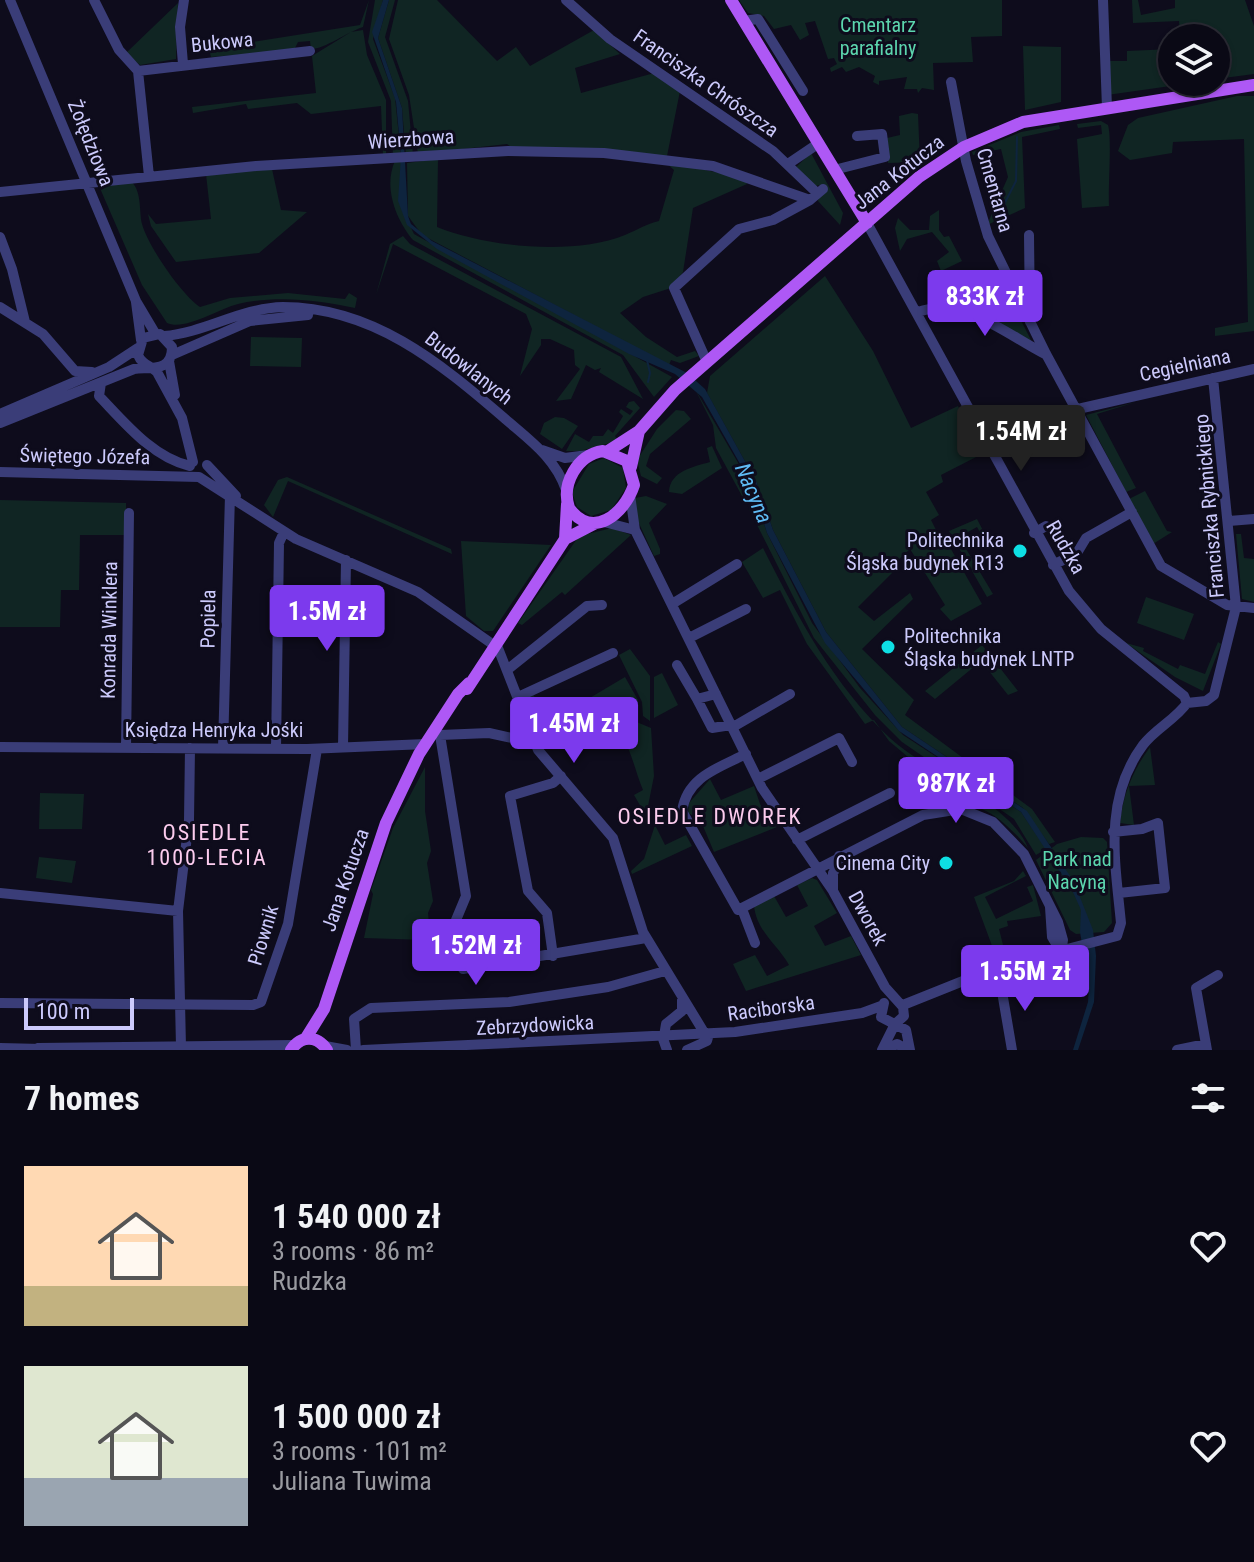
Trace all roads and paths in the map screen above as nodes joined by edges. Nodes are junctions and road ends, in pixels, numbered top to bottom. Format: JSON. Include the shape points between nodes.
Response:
{"nodes":[{"id":1,"x":10,"y":0,"type":"edge"},
{"id":2,"x":94,"y":0,"type":"edge"},
{"id":3,"x":184,"y":0,"type":"edge"},
{"id":4,"x":566,"y":0,"type":"edge"},
{"id":5,"x":731,"y":0,"type":"edge"},
{"id":6,"x":1103,"y":0,"type":"edge"},
{"id":7,"x":743,"y":21,"type":"junction"},
{"id":8,"x":310,"y":51,"type":"dead end"},
{"id":9,"x":183,"y":64,"type":"junction"},
{"id":10,"x":138,"y":71,"type":"junction"},
{"id":11,"x":951,"y":82,"type":"dead end"},
{"id":12,"x":1254,"y":85,"type":"edge"},
{"id":13,"x":803,"y":91,"type":"dead end"},
{"id":14,"x":1107,"y":108,"type":"junction"},
{"id":15,"x":857,"y":136,"type":"dead end"},
{"id":16,"x":819,"y":143,"type":"junction"},
{"id":17,"x":964,"y":147,"type":"junction"},
{"id":18,"x":788,"y":164,"type":"junction"},
{"id":19,"x":834,"y":170,"type":"junction"},
{"id":20,"x":149,"y":176,"type":"junction"},
{"id":21,"x":87,"y":182,"type":"junction"},
{"id":22,"x":0,"y":192,"type":"edge"},
{"id":23,"x":817,"y":194,"type":"junction"},
{"id":24,"x":867,"y":223,"type":"junction"},
{"id":25,"x":1029,"y":235,"type":"dead end"},
{"id":26,"x":0,"y":237,"type":"edge"},
{"id":27,"x":136,"y":301,"type":"junction"},
{"id":28,"x":0,"y":307,"type":"edge"},
{"id":29,"x":918,"y":312,"type":"junction"},
{"id":30,"x":322,"y":313,"type":"junction"},
{"id":31,"x":25,"y":322,"type":"junction"},
{"id":32,"x":1030,"y":324,"type":"junction"},
{"id":33,"x":160,"y":334,"type":"junction"},
{"id":34,"x":140,"y":344,"type":"junction"},
{"id":35,"x":1046,"y":354,"type":"junction"},
{"id":36,"x":171,"y":358,"type":"junction"},
{"id":37,"x":704,"y":365,"type":"junction"},
{"id":38,"x":151,"y":368,"type":"junction"},
{"id":39,"x":1254,"y":369,"type":"edge"},
{"id":40,"x":102,"y":370,"type":"junction"},
{"id":41,"x":75,"y":371,"type":"junction"},
{"id":42,"x":1213,"y":378,"type":"junction"},
{"id":43,"x":101,"y":383,"type":"junction"},
{"id":44,"x":71,"y":384,"type":"junction"},
{"id":45,"x":176,"y":403,"type":"junction"},
{"id":46,"x":1078,"y":409,"type":"junction"},
{"id":47,"x":0,"y":414,"type":"edge"},
{"id":48,"x":0,"y":423,"type":"edge"},
{"id":49,"x":639,"y":431,"type":"junction"},
{"id":50,"x":542,"y":450,"type":"junction"},
{"id":51,"x":608,"y":451,"type":"junction"},
{"id":52,"x":590,"y":455,"type":"junction"},
{"id":53,"x":198,"y":463,"type":"junction"},
{"id":54,"x":631,"y":467,"type":"junction"},
{"id":55,"x":0,"y":472,"type":"edge"},
{"id":56,"x":170,"y":476,"type":"junction"},
{"id":57,"x":199,"y":477,"type":"junction"},
{"id":58,"x":230,"y":494,"type":"junction"},
{"id":59,"x":630,"y":495,"type":"junction"},
{"id":60,"x":566,"y":497,"type":"junction"},
{"id":61,"x":1132,"y":512,"type":"junction"},
{"id":62,"x":129,"y":513,"type":"dead end"},
{"id":63,"x":1254,"y":519,"type":"edge"},
{"id":64,"x":1229,"y":521,"type":"junction"},
{"id":65,"x":599,"y":523,"type":"junction"},
{"id":66,"x":1046,"y":526,"type":"dead end"},
{"id":67,"x":635,"y":530,"type":"junction"},
{"id":68,"x":284,"y":532,"type":"junction"},
{"id":69,"x":1034,"y":533,"type":"junction"},
{"id":70,"x":565,"y":539,"type":"junction"},
{"id":71,"x":346,"y":560,"type":"junction"},
{"id":72,"x":737,"y":564,"type":"dead end"},
{"id":73,"x":1053,"y":565,"type":"junction"},
{"id":74,"x":672,"y":604,"type":"junction"},
{"id":75,"x":602,"y":605,"type":"dead end"},
{"id":76,"x":1236,"y":607,"type":"junction"},
{"id":77,"x":1254,"y":608,"type":"edge"},
{"id":78,"x":746,"y":609,"type":"dead end"},
{"id":79,"x":689,"y":638,"type":"junction"},
{"id":80,"x":493,"y":646,"type":"junction"},
{"id":81,"x":613,"y":653,"type":"dead end"},
{"id":82,"x":677,"y":665,"type":"dead end"},
{"id":83,"x":507,"y":670,"type":"junction"},
{"id":84,"x":469,"y":683,"type":"junction"},
{"id":85,"x":716,"y":694,"type":"junction"},
{"id":86,"x":790,"y":694,"type":"dead end"},
{"id":87,"x":518,"y":697,"type":"junction"},
{"id":88,"x":697,"y":699,"type":"junction"},
{"id":89,"x":1187,"y":703,"type":"junction"},
{"id":90,"x":732,"y":726,"type":"junction"},
{"id":91,"x":440,"y":735,"type":"junction"},
{"id":92,"x":534,"y":739,"type":"junction"},
{"id":93,"x":426,"y":744,"type":"junction"},
{"id":94,"x":0,"y":747,"type":"edge"},
{"id":95,"x":343,"y":747,"type":"junction"},
{"id":96,"x":126,"y":748,"type":"junction"},
{"id":97,"x":190,"y":748,"type":"junction"},
{"id":98,"x":223,"y":748,"type":"junction"},
{"id":99,"x":276,"y":749,"type":"junction"},
{"id":100,"x":317,"y":749,"type":"junction"},
{"id":101,"x":746,"y":754,"type":"junction"},
{"id":102,"x":852,"y":762,"type":"dead end"},
{"id":103,"x":414,"y":768,"type":"junction"},
{"id":104,"x":561,"y":776,"type":"junction"},
{"id":105,"x":758,"y":779,"type":"junction"},
{"id":106,"x":890,"y":793,"type":"dead end"},
{"id":107,"x":1113,"y":832,"type":"junction"},
{"id":108,"x":797,"y":840,"type":"junction"},
{"id":109,"x":840,"y":858,"type":"junction"},
{"id":110,"x":816,"y":867,"type":"junction"},
{"id":111,"x":833,"y":891,"type":"junction"},
{"id":112,"x":0,"y":893,"type":"edge"},
{"id":113,"x":1119,"y":893,"type":"junction"},
{"id":114,"x":742,"y":909,"type":"junction"},
{"id":115,"x":178,"y":911,"type":"junction"},
{"id":116,"x":1057,"y":936,"type":"junction"},
{"id":117,"x":646,"y":938,"type":"junction"},
{"id":118,"x":755,"y":943,"type":"dead end"},
{"id":119,"x":1079,"y":946,"type":"junction"},
{"id":120,"x":1061,"y":952,"type":"junction"},
{"id":121,"x":553,"y":956,"type":"junction"},
{"id":122,"x":1044,"y":957,"type":"junction"},
{"id":123,"x":1006,"y":966,"type":"junction"},
{"id":124,"x":665,"y":971,"type":"junction"},
{"id":125,"x":985,"y":973,"type":"junction"},
{"id":126,"x":1218,"y":975,"type":"dead end"},
{"id":127,"x":1000,"y":980,"type":"junction"},
{"id":128,"x":682,"y":998,"type":"junction"},
{"id":129,"x":915,"y":1001,"type":"junction"},
{"id":130,"x":0,"y":1003,"type":"edge"},
{"id":131,"x":179,"y":1004,"type":"junction"},
{"id":132,"x":888,"y":1004,"type":"junction"},
{"id":133,"x":324,"y":1009,"type":"junction"},
{"id":134,"x":895,"y":1024,"type":"junction"},
{"id":135,"x":707,"y":1034,"type":"junction"},
{"id":136,"x":663,"y":1036,"type":"junction"},
{"id":137,"x":306,"y":1038,"type":"junction"},
{"id":138,"x":181,"y":1047,"type":"junction"},
{"id":139,"x":325,"y":1047,"type":"edge"},
{"id":140,"x":1207,"y":1047,"type":"edge"},
{"id":141,"x":0,"y":1048,"type":"edge"},
{"id":142,"x":293,"y":1048,"type":"edge"},
{"id":143,"x":54,"y":1049,"type":"edge"},
{"id":144,"x":884,"y":1049,"type":"edge"},
{"id":145,"x":347,"y":1050,"type":"edge"},
{"id":146,"x":356,"y":1050,"type":"edge"},
{"id":147,"x":363,"y":1050,"type":"edge"},
{"id":148,"x":667,"y":1050,"type":"edge"},
{"id":149,"x":687,"y":1050,"type":"edge"},
{"id":150,"x":909,"y":1050,"type":"edge"},
{"id":151,"x":1012,"y":1050,"type":"edge"},
{"id":152,"x":1177,"y":1050,"type":"edge"}],
"edges":[{"from":1,"to":21,"type":"street","name":"Żołędziowa"},
{"from":2,"to":10,"type":"street","via":[[116,45]]},
{"from":3,"to":9,"type":"street"},
{"from":4,"to":18,"type":"street","name":"Franciszka Chrószcza","via":[[603,34]]},
{"from":5,"to":7,"type":"main road","name":"Rudzka"},
{"from":6,"to":14,"type":"street"},
{"from":7,"to":13,"type":"street","name":"Rudzka","via":[[758,19]]},
{"from":7,"to":16,"type":"main road","name":"Rudzka"},
{"from":8,"to":9,"type":"street","name":"Bukowa"},
{"from":9,"to":10,"type":"street","name":"Bukowa"},
{"from":10,"to":20,"type":"street"},
{"from":11,"to":17,"type":"street","name":"Cmentarna"},
{"from":12,"to":14,"type":"main road","name":"Jana Kotucza"},
{"from":14,"to":17,"type":"main road","name":"Jana Kotucza","via":[[1023,122]]},
{"from":15,"to":19,"type":"street","via":[[882,134],[885,157]]},
{"from":16,"to":18,"type":"street"},
{"from":16,"to":19,"type":"main road","name":"Rudzka"},
{"from":17,"to":24,"type":"main road","name":"Jana Kotucza"},
{"from":17,"to":32,"type":"street","name":"Cmentarna","via":[[982,219]]},
{"from":18,"to":23,"type":"street"},
{"from":19,"to":24,"type":"main road","name":"Rudzka"},
{"from":20,"to":21,"type":"street","name":"Wierzbowa"},
{"from":20,"to":23,"type":"street","name":"Wierzbowa","via":[[508,151],[639,156],[713,166]]},
{"from":21,"to":22,"type":"street","name":"Wierzbowa"},
{"from":21,"to":27,"type":"street","name":"Żołędziowa"},
{"from":23,"to":37,"type":"street","via":[[773,220],[739,229],[674,288]]},
{"from":24,"to":29,"type":"street","name":"Rudzka"},
{"from":24,"to":37,"type":"main road","name":"Jana Kotucza"},
{"from":25,"to":32,"type":"street"},
{"from":26,"to":31,"type":"street"},
{"from":27,"to":33,"type":"street","name":"Żołędziowa"},
{"from":27,"to":34,"type":"street","name":"Żołędziowa"},
{"from":28,"to":31,"type":"street"},
{"from":29,"to":35,"type":"street","via":[[975,315]]},
{"from":29,"to":69,"type":"street","name":"Rudzka"},
{"from":30,"to":33,"type":"street","name":"Budowlanych","via":[[263,309]]},
{"from":30,"to":36,"type":"street","name":"Budowlanych","via":[[250,321],[206,337]]},
{"from":30,"to":50,"type":"street","name":"Budowlanych","via":[[361,321],[420,350]]},
{"from":31,"to":41,"type":"street","via":[[49,339]]},
{"from":32,"to":35,"type":"street","name":"Cmentarna"},
{"from":33,"to":34,"type":"street"},
{"from":33,"to":36,"type":"street","via":[[171,343]]},
{"from":34,"to":38,"type":"street","via":[[140,361]]},
{"from":34,"to":40,"type":"street"},
{"from":35,"to":46,"type":"street","name":"Cmentarna"},
{"from":36,"to":38,"type":"street"},
{"from":36,"to":45,"type":"street","name":"Świętego Józefa"},
{"from":37,"to":49,"type":"main road","name":"Jana Kotucza"},
{"from":38,"to":43,"type":"street"},
{"from":38,"to":45,"type":"street","name":"Świętego Józefa"},
{"from":39,"to":42,"type":"street","name":"Cegielniana"},
{"from":40,"to":41,"type":"street"},
{"from":40,"to":44,"type":"street"},
{"from":41,"to":44,"type":"street"},
{"from":42,"to":46,"type":"street","name":"Cegielniana"},
{"from":42,"to":64,"type":"street","name":"Franciszka Rybnickiego"},
{"from":43,"to":48,"type":"street"},
{"from":43,"to":53,"type":"street","name":"Świętego Józefa","via":[[99,396],[122,421],[165,455]]},
{"from":44,"to":47,"type":"street"},
{"from":45,"to":53,"type":"street","name":"Świętego Józefa"},
{"from":46,"to":61,"type":"street","name":"Cmentarna"},
{"from":49,"to":51,"type":"main road","name":"Jana Kotucza"},
{"from":49,"to":54,"type":"main road","name":"Jana Kotucza"},
{"from":50,"to":52,"type":"street","via":[[563,458]]},
{"from":50,"to":60,"type":"street","name":"Budowlanych","via":[[558,471]]},
{"from":51,"to":52,"type":"main road"},
{"from":51,"to":54,"type":"main road"},
{"from":52,"to":60,"type":"main road","via":[[571,476]]},
{"from":53,"to":56,"type":"street","name":"Świętego Józefa"},
{"from":53,"to":57,"type":"street","via":[[192,473]]},
{"from":53,"to":58,"type":"street","name":"Świętego Józefa"},
{"from":54,"to":59,"type":"main road"},
{"from":55,"to":56,"type":"street","name":"Świętego Józefa"},
{"from":56,"to":57,"type":"street","name":"Świętego Józefa"},
{"from":57,"to":58,"type":"street","name":"Świętego Józefa"},
{"from":58,"to":68,"type":"street","name":"Świętego Józefa"},
{"from":58,"to":98,"type":"street","name":"Popiela"},
{"from":59,"to":65,"type":"main road","via":[[616,515]]},
{"from":59,"to":67,"type":"street","name":"Dworek"},
{"from":60,"to":65,"type":"main road","via":[[580,520]]},
{"from":60,"to":70,"type":"main road"},
{"from":61,"to":73,"type":"street","via":[[1086,538],[1077,553]]},
{"from":61,"to":76,"type":"street","name":"Cmentarna","via":[[1164,569]]},
{"from":62,"to":96,"type":"street","name":"Konrada Winklera"},
{"from":63,"to":64,"type":"street"},
{"from":64,"to":76,"type":"street","name":"Franciszka Rybnickiego"},
{"from":65,"to":67,"type":"street"},
{"from":65,"to":70,"type":"main road","name":"Jana Kotucza"},
{"from":66,"to":69,"type":"street"},
{"from":67,"to":74,"type":"street","name":"Dworek"},
{"from":68,"to":71,"type":"street","name":"Świętego Józefa"},
{"from":68,"to":99,"type":"street","via":[[279,543]]},
{"from":69,"to":73,"type":"street","name":"Rudzka"},
{"from":70,"to":80,"type":"main road","name":"Jana Kotucza"},
{"from":71,"to":80,"type":"street","name":"Świętego Józefa","via":[[418,592]]},
{"from":71,"to":95,"type":"street"},
{"from":72,"to":74,"type":"street"},
{"from":73,"to":89,"type":"street","name":"Rudzka","via":[[1090,618]]},
{"from":74,"to":79,"type":"street","name":"Dworek"},
{"from":75,"to":83,"type":"street","via":[[587,606]]},
{"from":76,"to":77,"type":"street"},
{"from":76,"to":89,"type":"street","name":"Franciszka Rybnickiego","via":[[1214,695]]},
{"from":78,"to":79,"type":"street"},
{"from":79,"to":85,"type":"street","name":"Dworek"},
{"from":80,"to":83,"type":"street","name":"Świętego Józefa"},
{"from":80,"to":84,"type":"main road","name":"Jana Kotucza"},
{"from":81,"to":87,"type":"street"},
{"from":82,"to":88,"type":"street"},
{"from":83,"to":87,"type":"street","name":"Świętego Józefa"},
{"from":84,"to":91,"type":"main road","name":"Jana Kotucza"},
{"from":84,"to":93,"type":"main road","name":"Jana Kotucza"},
{"from":85,"to":88,"type":"street"},
{"from":85,"to":90,"type":"street","name":"Dworek"},
{"from":86,"to":90,"type":"street"},
{"from":87,"to":92,"type":"street","name":"Świętego Józefa"},
{"from":88,"to":90,"type":"street","via":[[712,728]]},
{"from":89,"to":107,"type":"street","via":[[1134,759],[1118,799]]},
{"from":90,"to":101,"type":"street","name":"Dworek"},
{"from":91,"to":92,"type":"street","via":[[489,733]]},
{"from":91,"to":103,"type":"main road","name":"Jana Kotucza"},
{"from":91,"to":121,"type":"street","via":[[466,896],[456,920],[463,969]]},
{"from":92,"to":104,"type":"street","name":"Świętego Józefa"},
{"from":93,"to":95,"type":"street","name":"Księdza Henryka Jośki"},
{"from":93,"to":103,"type":"main road","name":"Jana Kotucza"},
{"from":94,"to":96,"type":"street","name":"Księdza Henryka Jośki"},
{"from":95,"to":100,"type":"street","name":"Księdza Henryka Jośki"},
{"from":96,"to":97,"type":"street","name":"Księdza Henryka Jośki"},
{"from":97,"to":98,"type":"street","name":"Księdza Henryka Jośki"},
{"from":97,"to":115,"type":"street","via":[[189,820]]},
{"from":98,"to":99,"type":"street","name":"Księdza Henryka Jośki"},
{"from":99,"to":100,"type":"street","name":"Księdza Henryka Jośki"},
{"from":100,"to":131,"type":"street","name":"Piownik","via":[[288,924],[261,1002]]},
{"from":101,"to":105,"type":"street","name":"Dworek"},
{"from":101,"to":114,"type":"street","via":[[699,778],[685,795],[682,811],[736,908]]},
{"from":102,"to":105,"type":"street","via":[[839,738]]},
{"from":103,"to":133,"type":"main road","name":"Jana Kotucza","via":[[379,840]]},
{"from":104,"to":117,"type":"street","name":"Świętego Józefa","via":[[613,838]]},
{"from":104,"to":121,"type":"street","via":[[510,796],[528,891],[547,913]]},
{"from":105,"to":108,"type":"street","name":"Dworek"},
{"from":106,"to":108,"type":"street"},
{"from":107,"to":113,"type":"street"},
{"from":107,"to":113,"type":"street","via":[[1158,823],[1161,832],[1165,888]]},
{"from":108,"to":110,"type":"street","name":"Dworek"},
{"from":109,"to":110,"type":"street"},
{"from":109,"to":111,"type":"street"},
{"from":109,"to":116,"type":"street","via":[[928,813],[965,809],[987,818],[1034,868]]},
{"from":110,"to":111,"type":"street","name":"Dworek"},
{"from":110,"to":114,"type":"street"},
{"from":111,"to":132,"type":"street","name":"Dworek"},
{"from":112,"to":115,"type":"street"},
{"from":113,"to":119,"type":"street","name":"Raciborska","via":[[1117,936]]},
{"from":114,"to":118,"type":"street"},
{"from":115,"to":131,"type":"street"},
{"from":116,"to":119,"type":"street"},
{"from":116,"to":120,"type":"street"},
{"from":116,"to":122,"type":"street"},
{"from":117,"to":121,"type":"street"},
{"from":117,"to":124,"type":"street","name":"Świętego Józefa"},
{"from":119,"to":120,"type":"street","name":"Raciborska"},
{"from":120,"to":122,"type":"street","name":"Raciborska"},
{"from":122,"to":123,"type":"street","name":"Raciborska"},
{"from":123,"to":125,"type":"street","name":"Raciborska"},
{"from":123,"to":127,"type":"street"},
{"from":124,"to":128,"type":"street","name":"Świętego Józefa"},
{"from":124,"to":146,"type":"street","via":[[608,987],[509,1002],[371,1008],[354,1019]]},
{"from":125,"to":127,"type":"street"},
{"from":125,"to":129,"type":"street","name":"Raciborska"},
{"from":126,"to":140,"type":"street","via":[[1196,988]]},
{"from":127,"to":151,"type":"street"},
{"from":128,"to":135,"type":"street","name":"Świętego Józefa"},
{"from":128,"to":136,"type":"street","via":[[683,1010],[666,1024]]},
{"from":129,"to":132,"type":"street","name":"Raciborska"},
{"from":129,"to":132,"type":"street"},
{"from":130,"to":131,"type":"street"},
{"from":131,"to":138,"type":"street"},
{"from":132,"to":134,"type":"street"},
{"from":132,"to":134,"type":"street","via":[[904,1016]]},
{"from":132,"to":135,"type":"street","name":"Raciborska","via":[[866,1012]]},
{"from":132,"to":144,"type":"street"},
{"from":133,"to":137,"type":"main road","name":"Jana Kotucza"},
{"from":133,"to":139,"type":"main road","name":"Jana Kotucza"},
{"from":134,"to":144,"type":"street"},
{"from":134,"to":150,"type":"street","via":[[906,1030]]},
{"from":135,"to":136,"type":"street","name":"Zebrzydowicka"},
{"from":135,"to":149,"type":"street","name":"Raciborska","via":[[707,1041]]},
{"from":136,"to":147,"type":"street","name":"Zebrzydowicka"},
{"from":136,"to":148,"type":"street"},
{"from":137,"to":139,"type":"main road"},
{"from":137,"to":142,"type":"main road"},
{"from":138,"to":142,"type":"street"},
{"from":138,"to":143,"type":"street"},
{"from":139,"to":145,"type":"street"},
{"from":140,"to":152,"type":"street"},
{"from":141,"to":143,"type":"street"},
{"from":144,"to":150,"type":"street","via":[[897,1044]]}]}
